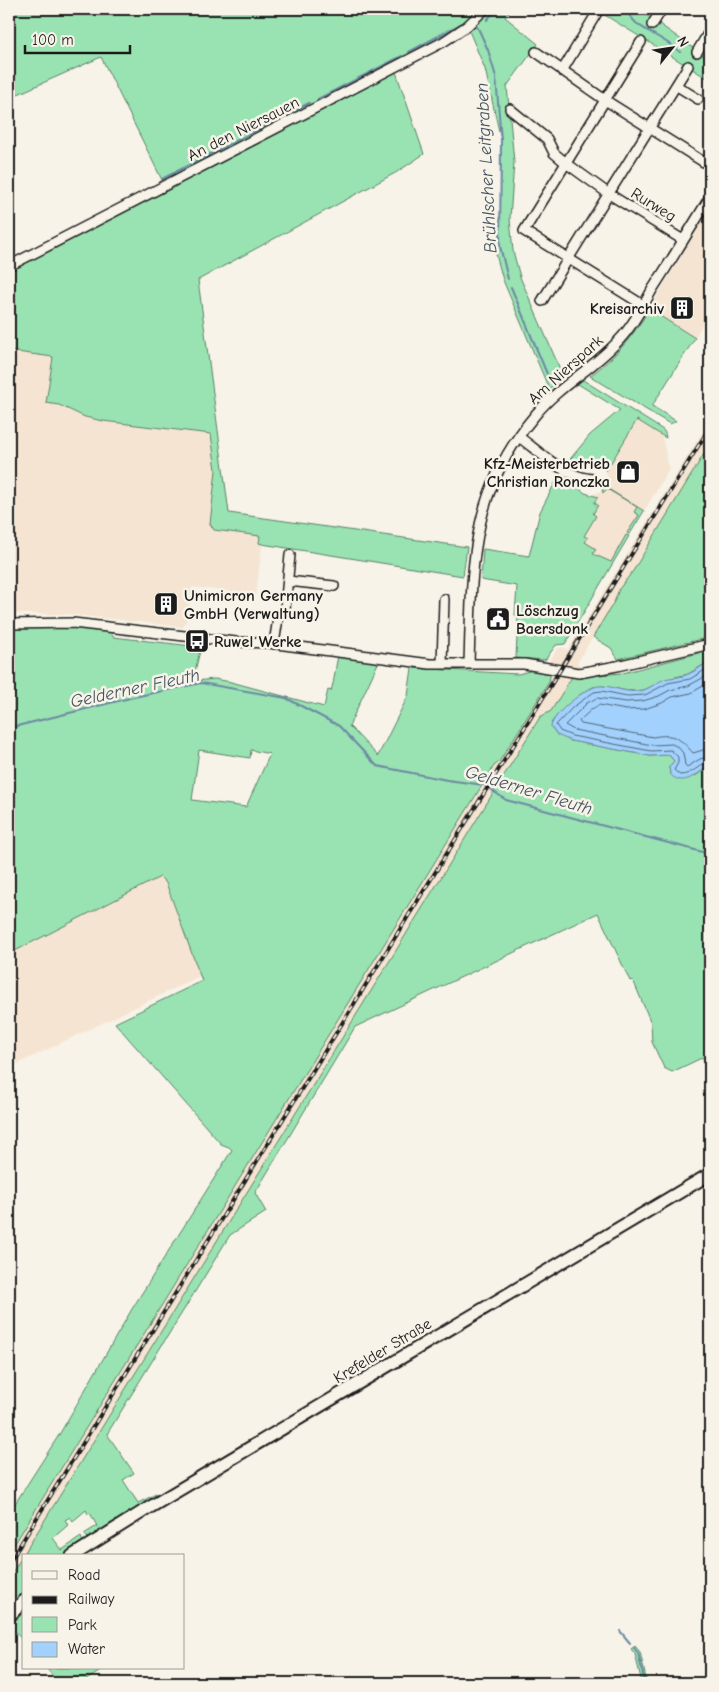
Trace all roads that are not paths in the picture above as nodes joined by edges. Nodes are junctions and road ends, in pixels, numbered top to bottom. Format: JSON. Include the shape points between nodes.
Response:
{"nodes":[{"id":1,"x":485,"y":9,"type":"edge"},
{"id":2,"x":662,"y":9,"type":"edge"},
{"id":3,"x":598,"y":11,"type":"dead end"},
{"id":4,"x":652,"y":25,"type":"dead end"},
{"id":5,"x":710,"y":33,"type":"edge"},
{"id":6,"x":641,"y":42,"type":"dead end"},
{"id":7,"x":536,"y":52,"type":"dead end"},
{"id":8,"x":697,"y":52,"type":"dead end"},
{"id":9,"x":688,"y":66,"type":"dead end"},
{"id":10,"x":562,"y":71,"type":"junction"},
{"id":11,"x":677,"y":86,"type":"junction"},
{"id":12,"x":698,"y":99,"type":"dead end"},
{"id":13,"x":605,"y":100,"type":"junction"},
{"id":14,"x":510,"y":108,"type":"dead end"},
{"id":15,"x":649,"y":128,"type":"junction"},
{"id":16,"x":566,"y":163,"type":"junction"},
{"id":17,"x":710,"y":166,"type":"edge"},
{"id":18,"x":609,"y":194,"type":"junction"},
{"id":19,"x":710,"y":197,"type":"edge"},
{"id":20,"x":684,"y":240,"type":"junction"},
{"id":21,"x":569,"y":258,"type":"junction"},
{"id":22,"x":9,"y":266,"type":"edge"},
{"id":23,"x":542,"y":301,"type":"dead end"},
{"id":24,"x":643,"y":305,"type":"junction"},
{"id":25,"x":519,"y":437,"type":"junction"},
{"id":26,"x":592,"y":479,"type":"dead end"},
{"id":27,"x":290,"y":555,"type":"dead end"},
{"id":28,"x":288,"y":581,"type":"junction"},
{"id":29,"x":334,"y":586,"type":"dead end"},
{"id":30,"x":444,"y":599,"type":"dead end"},
{"id":31,"x":9,"y":624,"type":"edge"},
{"id":32,"x":274,"y":644,"type":"junction"},
{"id":33,"x":710,"y":644,"type":"edge"},
{"id":34,"x":442,"y":664,"type":"junction"},
{"id":35,"x":469,"y":664,"type":"junction"},
{"id":36,"x":710,"y":1174,"type":"edge"},
{"id":37,"x":75,"y":1554,"type":"edge"},
{"id":38,"x":22,"y":1603,"type":"edge"},
{"id":39,"x":9,"y":1616,"type":"edge"}],
"edges":[{"from":1,"to":22,"type":"street","name":"An den Niersauen","via":[[443,42]]},
{"from":2,"to":4,"type":"street"},
{"from":3,"to":10,"type":"street"},
{"from":5,"to":8,"type":"street"},
{"from":6,"to":13,"type":"street"},
{"from":7,"to":10,"type":"street"},
{"from":9,"to":11,"type":"street","name":"Rurweg"},
{"from":10,"to":13,"type":"street"},
{"from":11,"to":12,"type":"street"},
{"from":11,"to":15,"type":"street","name":"Rurweg"},
{"from":13,"to":15,"type":"street"},
{"from":13,"to":16,"type":"street"},
{"from":14,"to":16,"type":"street","name":"Rurweg","via":[[547,139],[554,153]]},
{"from":15,"to":17,"type":"street"},
{"from":15,"to":18,"type":"street","name":"Rurweg"},
{"from":16,"to":18,"type":"street","name":"Rurweg"},
{"from":16,"to":21,"type":"street","via":[[524,231]]},
{"from":18,"to":20,"type":"street","name":"Rurweg"},
{"from":18,"to":21,"type":"street"},
{"from":19,"to":20,"type":"street","name":"Am Nierspark"},
{"from":20,"to":24,"type":"street","name":"Am Nierspark"},
{"from":21,"to":23,"type":"street"},
{"from":21,"to":24,"type":"street"},
{"from":24,"to":25,"type":"street","name":"Am Nierspark","via":[[622,338],[536,413]]},
{"from":25,"to":26,"type":"street","via":[[568,473]]},
{"from":25,"to":35,"type":"street","name":"Am Nierspark","via":[[487,496],[480,519],[473,564]]},
{"from":27,"to":28,"type":"street"},
{"from":28,"to":29,"type":"street"},
{"from":28,"to":32,"type":"street","via":[[285,610],[278,618]]},
{"from":30,"to":34,"type":"street"},
{"from":31,"to":32,"type":"street","via":[[73,623]]},
{"from":32,"to":34,"type":"street"},
{"from":33,"to":35,"type":"street","via":[[585,673],[531,664]]},
{"from":34,"to":35,"type":"street"},
{"from":36,"to":37,"type":"main road","name":"Krefelder Straße"},
{"from":38,"to":39,"type":"main road"}]}
